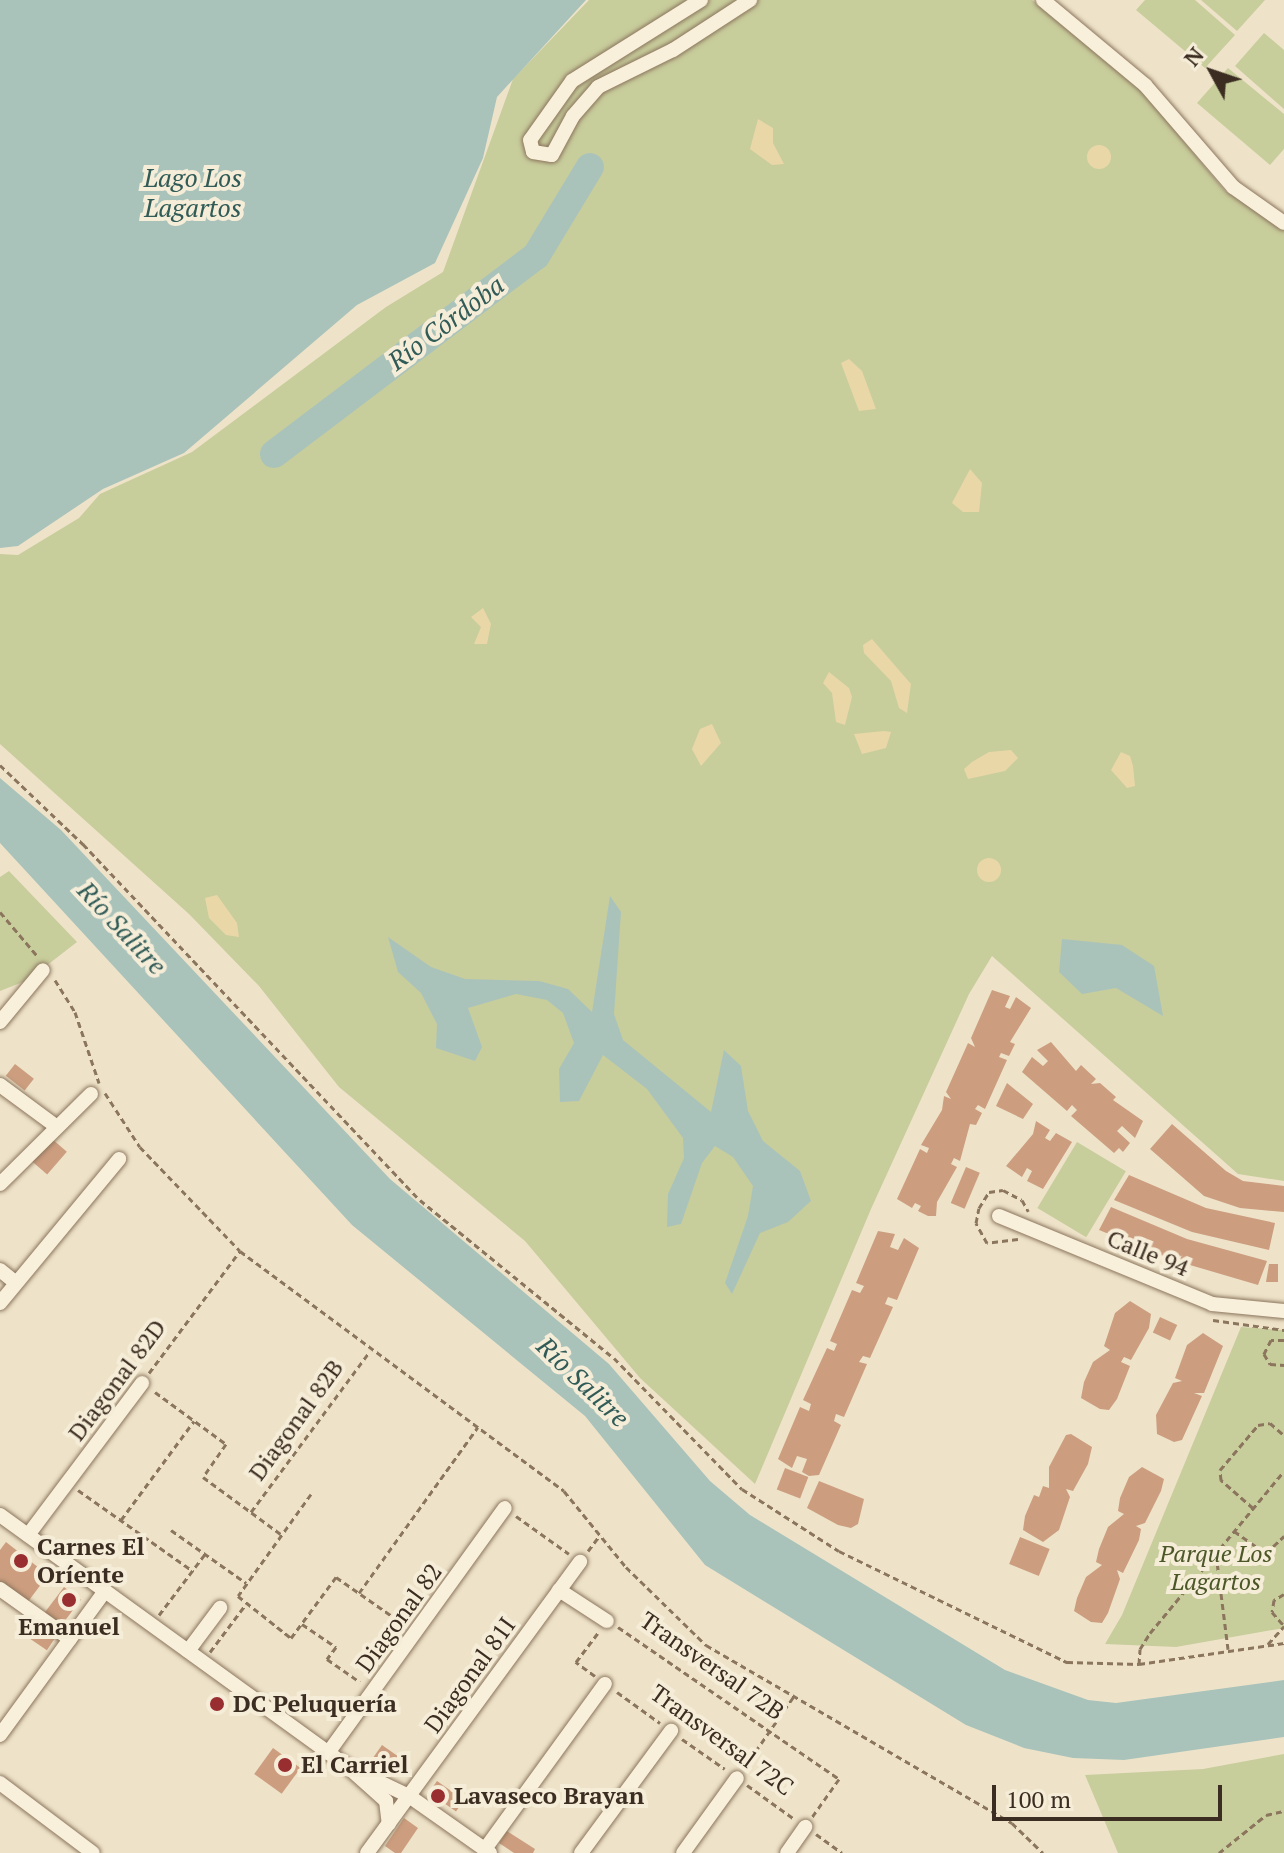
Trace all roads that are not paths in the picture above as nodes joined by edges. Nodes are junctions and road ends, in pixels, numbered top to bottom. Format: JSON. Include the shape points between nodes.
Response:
{"nodes":[{"id":1,"x":750,"y":0,"type":"edge"},
{"id":2,"x":1043,"y":0,"type":"edge"},
{"id":3,"x":698,"y":2,"type":"edge"},
{"id":4,"x":705,"y":31,"type":"junction"},
{"id":5,"x":1284,"y":223,"type":"edge"},
{"id":6,"x":48,"y":972,"type":"road end"},
{"id":7,"x":0,"y":1022,"type":"edge"},
{"id":8,"x":0,"y":1085,"type":"edge"},
{"id":9,"x":91,"y":1094,"type":"dead end"},
{"id":10,"x":57,"y":1127,"type":"junction"},
{"id":11,"x":119,"y":1159,"type":"dead end"},
{"id":12,"x":0,"y":1184,"type":"edge"},
{"id":13,"x":999,"y":1216,"type":"dead end"},
{"id":14,"x":0,"y":1270,"type":"edge"},
{"id":15,"x":15,"y":1282,"type":"junction"},
{"id":16,"x":0,"y":1303,"type":"edge"},
{"id":17,"x":1284,"y":1311,"type":"edge"},
{"id":18,"x":142,"y":1383,"type":"road end"},
{"id":19,"x":505,"y":1508,"type":"road end"},
{"id":20,"x":0,"y":1515,"type":"edge"},
{"id":21,"x":28,"y":1535,"type":"junction"},
{"id":22,"x":580,"y":1562,"type":"road end"},
{"id":23,"x":0,"y":1589,"type":"edge"},
{"id":24,"x":559,"y":1590,"type":"junction"},
{"id":25,"x":105,"y":1591,"type":"junction"},
{"id":26,"x":220,"y":1608,"type":"dead end"},
{"id":27,"x":607,"y":1621,"type":"road end"},
{"id":28,"x":70,"y":1639,"type":"junction"},
{"id":29,"x":188,"y":1651,"type":"junction"},
{"id":30,"x":605,"y":1684,"type":"road end"},
{"id":31,"x":23,"y":1703,"type":"junction"},
{"id":32,"x":36,"y":1712,"type":"dead end"},
{"id":33,"x":671,"y":1731,"type":"road end"},
{"id":34,"x":0,"y":1735,"type":"edge"},
{"id":35,"x":328,"y":1753,"type":"junction"},
{"id":36,"x":348,"y":1767,"type":"junction"},
{"id":37,"x":737,"y":1778,"type":"road end"},
{"id":38,"x":0,"y":1783,"type":"edge"},
{"id":39,"x":409,"y":1796,"type":"junction"},
{"id":40,"x":389,"y":1824,"type":"junction"},
{"id":41,"x":805,"y":1827,"type":"road end"},
{"id":42,"x":488,"y":1851,"type":"edge"},
{"id":43,"x":93,"y":1853,"type":"edge"},
{"id":44,"x":367,"y":1853,"type":"edge"},
{"id":45,"x":581,"y":1853,"type":"edge"},
{"id":46,"x":683,"y":1853,"type":"edge"},
{"id":47,"x":787,"y":1853,"type":"edge"}],
"edges":[{"from":1,"to":4,"type":"street"},
{"from":2,"to":5,"type":"street","via":[[1145,85],[1233,187]]},
{"from":3,"to":4,"type":"street"},
{"from":3,"to":4,"type":"street","via":[[572,81],[530,140],[533,152],[552,155],[573,116],[598,87]]},
{"from":6,"to":7,"type":"street"},
{"from":8,"to":10,"type":"street"},
{"from":9,"to":10,"type":"street"},
{"from":10,"to":12,"type":"street"},
{"from":11,"to":15,"type":"street"},
{"from":13,"to":17,"type":"street","name":"Calle 94","via":[[1212,1304]]},
{"from":14,"to":15,"type":"street"},
{"from":15,"to":16,"type":"street"},
{"from":18,"to":21,"type":"street","name":"Diagonal 82D"},
{"from":19,"to":35,"type":"street","name":"Diagonal 82"},
{"from":20,"to":21,"type":"street"},
{"from":21,"to":25,"type":"street"},
{"from":22,"to":24,"type":"street","name":"Diagonal 81I"},
{"from":23,"to":28,"type":"street"},
{"from":24,"to":27,"type":"street","name":"Transversal 72B"},
{"from":24,"to":39,"type":"street","name":"Diagonal 81I"},
{"from":25,"to":28,"type":"street"},
{"from":25,"to":29,"type":"street"},
{"from":26,"to":29,"type":"street"},
{"from":28,"to":31,"type":"street"},
{"from":29,"to":35,"type":"street"},
{"from":30,"to":42,"type":"street"},
{"from":31,"to":32,"type":"street"},
{"from":31,"to":34,"type":"street"},
{"from":33,"to":45,"type":"street"},
{"from":35,"to":36,"type":"street"},
{"from":36,"to":39,"type":"street"},
{"from":36,"to":40,"type":"street","via":[[386,1801]]},
{"from":37,"to":46,"type":"street"},
{"from":38,"to":43,"type":"street"},
{"from":39,"to":40,"type":"street","name":"Diagonal 81I"},
{"from":39,"to":42,"type":"street"},
{"from":40,"to":44,"type":"street","name":"Diagonal 81I"},
{"from":41,"to":47,"type":"street"}]}
